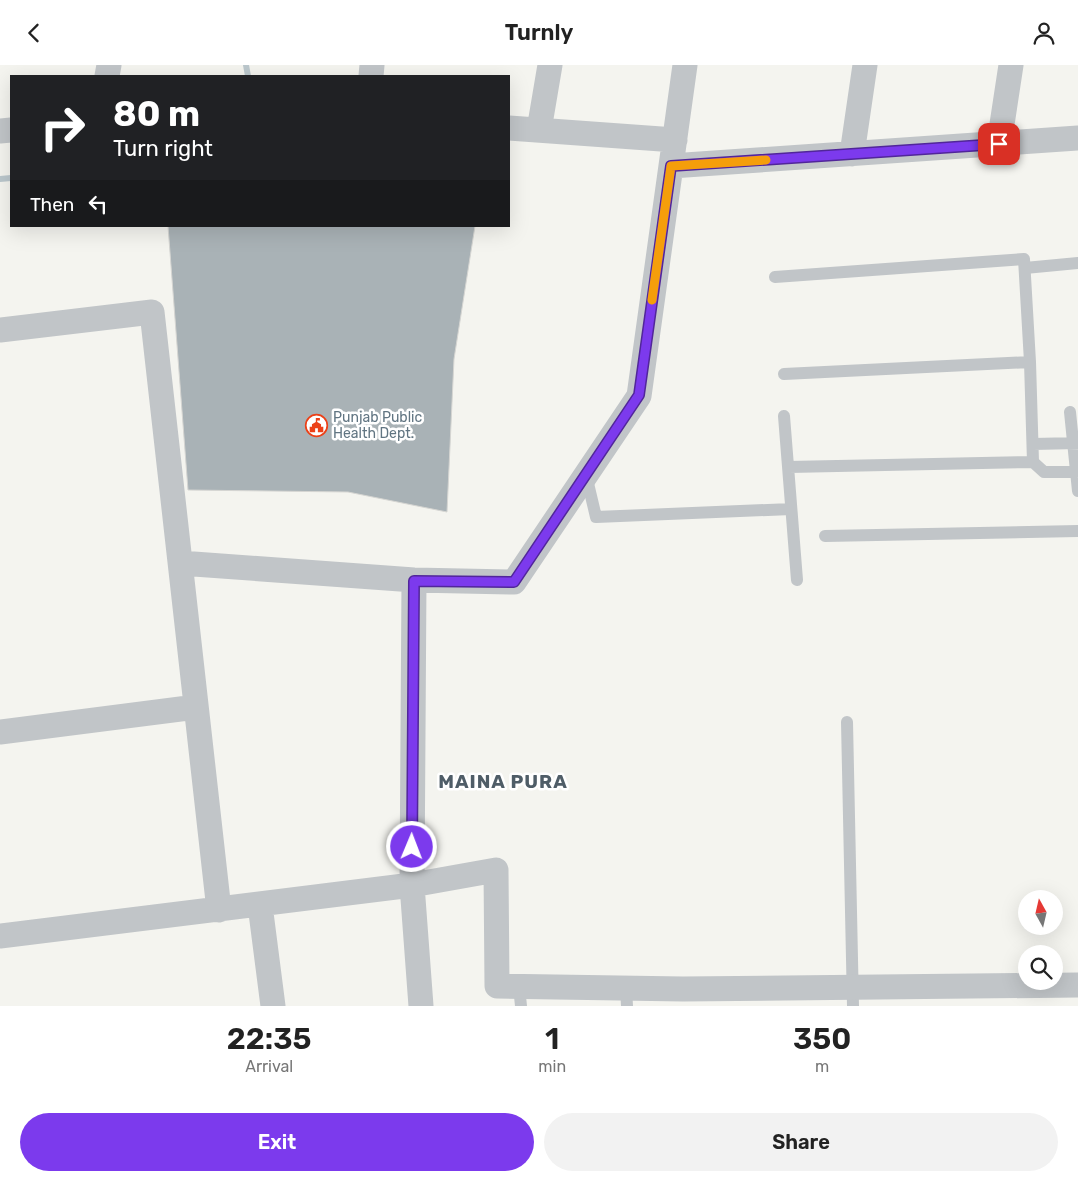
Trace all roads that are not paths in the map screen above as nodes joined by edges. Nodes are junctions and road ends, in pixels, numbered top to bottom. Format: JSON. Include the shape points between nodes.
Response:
{"nodes":[{"id":1,"x":550,"y":65,"type":"edge"},
{"id":2,"x":685,"y":65,"type":"edge"},
{"id":3,"x":865,"y":65,"type":"edge"},
{"id":4,"x":1012,"y":65,"type":"edge"},
{"id":5,"x":510,"y":128,"type":"edge"},
{"id":6,"x":539,"y":130,"type":"junction"},
{"id":7,"x":1078,"y":138,"type":"edge"},
{"id":8,"x":675,"y":140,"type":"junction"},
{"id":9,"x":999,"y":144,"type":"junction"},
{"id":10,"x":852,"y":154,"type":"junction"},
{"id":11,"x":671,"y":166,"type":"junction"},
{"id":12,"x":1078,"y":263,"type":"edge"},
{"id":13,"x":1025,"y":268,"type":"junction"},
{"id":14,"x":774,"y":277,"type":"dead end"},
{"id":15,"x":0,"y":330,"type":"edge"},
{"id":16,"x":1030,"y":362,"type":"junction"},
{"id":17,"x":784,"y":374,"type":"dead end"},
{"id":18,"x":1070,"y":412,"type":"dead end"},
{"id":19,"x":784,"y":415,"type":"dead end"},
{"id":20,"x":1076,"y":443,"type":"edge"},
{"id":21,"x":1032,"y":444,"type":"junction"},
{"id":22,"x":1033,"y":462,"type":"junction"},
{"id":23,"x":788,"y":467,"type":"junction"},
{"id":24,"x":1076,"y":472,"type":"junction"},
{"id":25,"x":586,"y":475,"type":"junction"},
{"id":26,"x":1078,"y":491,"type":"edge"},
{"id":27,"x":791,"y":509,"type":"junction"},
{"id":28,"x":1078,"y":531,"type":"edge"},
{"id":29,"x":825,"y":536,"type":"dead end"},
{"id":30,"x":180,"y":563,"type":"junction"},
{"id":31,"x":797,"y":580,"type":"dead end"},
{"id":32,"x":414,"y":581,"type":"junction"},
{"id":33,"x":196,"y":707,"type":"junction"},
{"id":34,"x":847,"y":722,"type":"dead end"},
{"id":35,"x":0,"y":733,"type":"edge"},
{"id":36,"x":412,"y":885,"type":"junction"},
{"id":37,"x":260,"y":905,"type":"junction"},
{"id":38,"x":219,"y":910,"type":"junction"},
{"id":39,"x":0,"y":936,"type":"edge"},
{"id":40,"x":1078,"y":985,"type":"edge"},
{"id":41,"x":520,"y":996,"type":"edge"},
{"id":42,"x":627,"y":997,"type":"edge"},
{"id":43,"x":852,"y":997,"type":"edge"},
{"id":44,"x":273,"y":1006,"type":"edge"},
{"id":45,"x":421,"y":1006,"type":"edge"}],
"edges":[{"from":1,"to":6,"type":"street"},
{"from":2,"to":8,"type":"street"},
{"from":3,"to":10,"type":"street"},
{"from":4,"to":9,"type":"street"},
{"from":5,"to":6,"type":"street"},
{"from":6,"to":8,"type":"street"},
{"from":7,"to":9,"type":"street"},
{"from":8,"to":11,"type":"street"},
{"from":9,"to":10,"type":"street"},
{"from":10,"to":11,"type":"street"},
{"from":11,"to":25,"type":"street","via":[[639,395]]},
{"from":12,"to":13,"type":"lane"},
{"from":13,"to":14,"type":"lane","via":[[1024,259]]},
{"from":13,"to":16,"type":"lane"},
{"from":15,"to":30,"type":"street","via":[[152,312]]},
{"from":16,"to":17,"type":"lane"},
{"from":16,"to":21,"type":"lane"},
{"from":18,"to":20,"type":"lane"},
{"from":19,"to":23,"type":"lane"},
{"from":20,"to":21,"type":"lane"},
{"from":20,"to":24,"type":"lane"},
{"from":21,"to":22,"type":"lane"},
{"from":22,"to":23,"type":"lane"},
{"from":22,"to":24,"type":"lane","via":[[1044,472]]},
{"from":23,"to":27,"type":"lane"},
{"from":24,"to":26,"type":"lane"},
{"from":25,"to":27,"type":"lane","via":[[596,517]]},
{"from":25,"to":32,"type":"street","via":[[514,582]]},
{"from":27,"to":31,"type":"lane"},
{"from":28,"to":29,"type":"lane"},
{"from":30,"to":32,"type":"street"},
{"from":30,"to":33,"type":"street"},
{"from":32,"to":36,"type":"street"},
{"from":33,"to":35,"type":"street"},
{"from":33,"to":38,"type":"street"},
{"from":34,"to":43,"type":"lane"},
{"from":36,"to":37,"type":"street"},
{"from":36,"to":41,"type":"street","via":[[496,870],[497,986]]},
{"from":36,"to":45,"type":"street"},
{"from":37,"to":38,"type":"street"},
{"from":37,"to":44,"type":"street"},
{"from":38,"to":39,"type":"street"},
{"from":40,"to":43,"type":"street"},
{"from":41,"to":42,"type":"street"},
{"from":42,"to":43,"type":"street","via":[[682,989]]}]}
